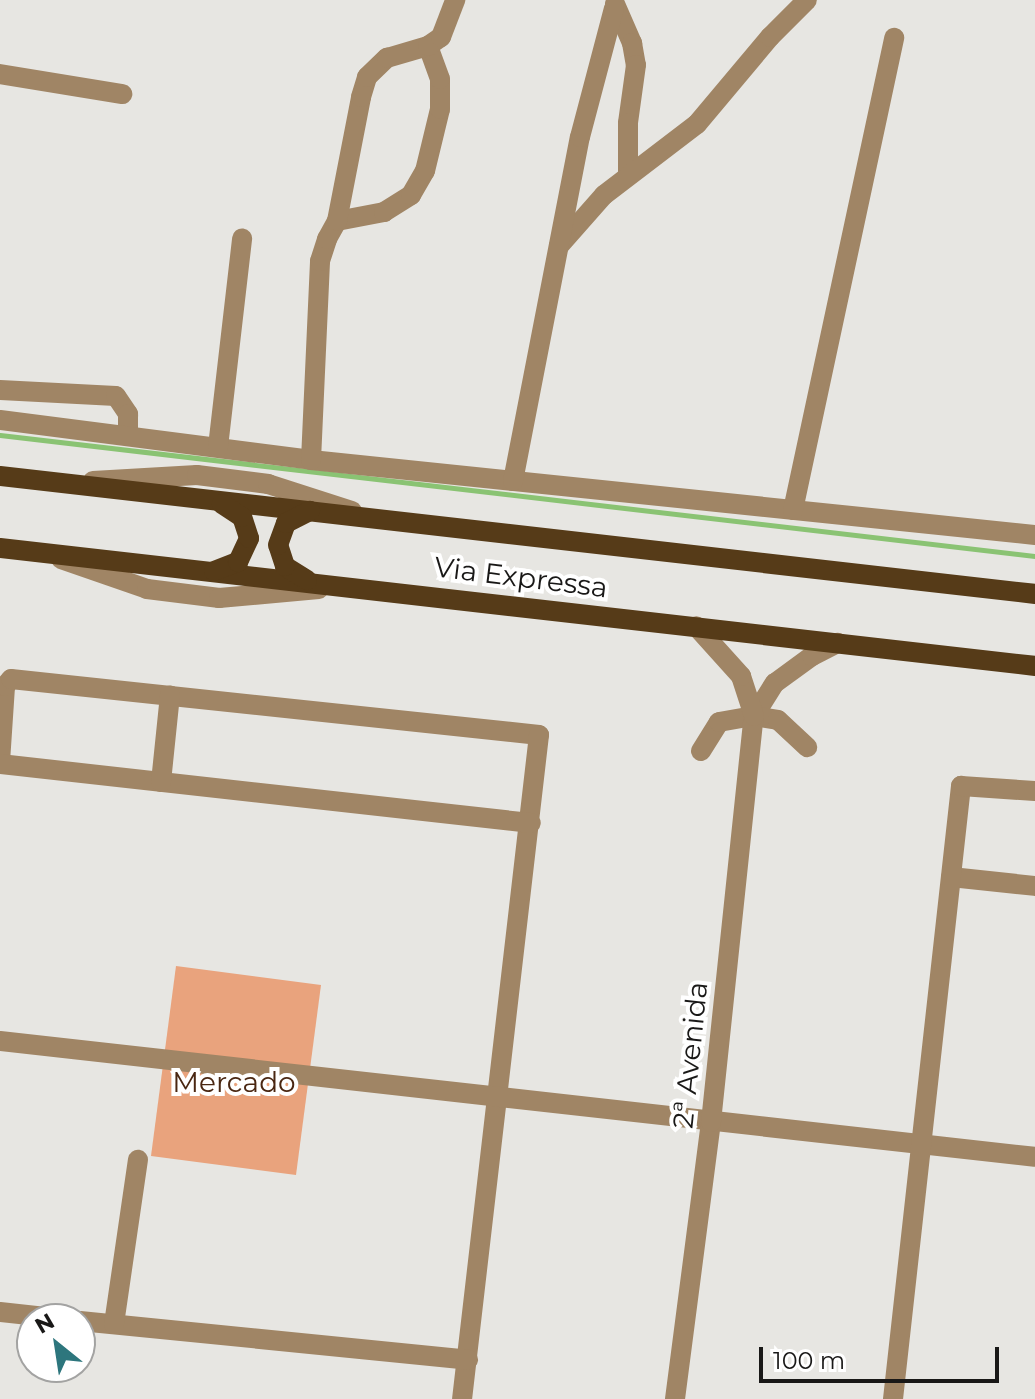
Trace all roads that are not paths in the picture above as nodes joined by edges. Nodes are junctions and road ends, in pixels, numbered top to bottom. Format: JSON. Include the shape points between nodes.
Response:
{"nodes":[{"id":1,"x":455,"y":0,"type":"edge"},
{"id":2,"x":807,"y":0,"type":"edge"},
{"id":3,"x":615,"y":4,"type":"edge"},
{"id":4,"x":894,"y":38,"type":"dead end"},
{"id":5,"x":428,"y":46,"type":"junction"},
{"id":6,"x":0,"y":74,"type":"edge"},
{"id":7,"x":122,"y":94,"type":"dead end"},
{"id":8,"x":628,"y":175,"type":"junction"},
{"id":9,"x":337,"y":221,"type":"junction"},
{"id":10,"x":242,"y":238,"type":"dead end"},
{"id":11,"x":556,"y":249,"type":"junction"},
{"id":12,"x":0,"y":390,"type":"edge"},
{"id":13,"x":0,"y":420,"type":"edge"},
{"id":14,"x":128,"y":434,"type":"junction"},
{"id":15,"x":218,"y":447,"type":"junction"},
{"id":16,"x":311,"y":460,"type":"junction"},
{"id":17,"x":0,"y":476,"type":"edge"},
{"id":18,"x":513,"y":481,"type":"junction"},
{"id":19,"x":56,"y":483,"type":"junction"},
{"id":20,"x":213,"y":501,"type":"junction"},
{"id":21,"x":318,"y":510,"type":"junction"},
{"id":22,"x":793,"y":510,"type":"junction"},
{"id":23,"x":368,"y":516,"type":"junction"},
{"id":24,"x":1035,"y":535,"type":"edge"},
{"id":25,"x":0,"y":548,"type":"edge"},
{"id":26,"x":42,"y":553,"type":"junction"},
{"id":27,"x":206,"y":572,"type":"junction"},
{"id":28,"x":310,"y":581,"type":"junction"},
{"id":29,"x":357,"y":586,"type":"junction"},
{"id":30,"x":1035,"y":592,"type":"edge"},
{"id":31,"x":696,"y":626,"type":"junction"},
{"id":32,"x":838,"y":643,"type":"junction"},
{"id":33,"x":1035,"y":666,"type":"edge"},
{"id":34,"x":170,"y":695,"type":"junction"},
{"id":35,"x":754,"y":716,"type":"junction"},
{"id":36,"x":807,"y":747,"type":"dead end"},
{"id":37,"x":701,"y":751,"type":"dead end"},
{"id":38,"x":0,"y":763,"type":"edge"},
{"id":39,"x":161,"y":782,"type":"junction"},
{"id":40,"x":1035,"y":791,"type":"edge"},
{"id":41,"x":531,"y":823,"type":"junction"},
{"id":42,"x":951,"y":877,"type":"junction"},
{"id":43,"x":1035,"y":886,"type":"edge"},
{"id":44,"x":0,"y":1041,"type":"edge"},
{"id":45,"x":499,"y":1098,"type":"junction"},
{"id":46,"x":711,"y":1122,"type":"junction"},
{"id":47,"x":922,"y":1142,"type":"junction"},
{"id":48,"x":1035,"y":1157,"type":"edge"},
{"id":49,"x":138,"y":1160,"type":"dead end"},
{"id":50,"x":96,"y":1322,"type":"edge"},
{"id":51,"x":114,"y":1324,"type":"junction"},
{"id":52,"x":468,"y":1360,"type":"junction"},
{"id":53,"x":462,"y":1399,"type":"edge"},
{"id":54,"x":675,"y":1399,"type":"edge"},
{"id":55,"x":893,"y":1399,"type":"edge"}],
"edges":[{"from":1,"to":5,"type":"street","via":[[445,30]]},
{"from":2,"to":8,"type":"street","via":[[697,124]]},
{"from":3,"to":8,"type":"street","via":[[636,65]]},
{"from":3,"to":11,"type":"street"},
{"from":4,"to":22,"type":"street"},
{"from":5,"to":9,"type":"street","via":[[387,58],[367,77]]},
{"from":5,"to":9,"type":"street","via":[[440,79],[440,109],[425,171],[411,195],[384,212]]},
{"from":6,"to":7,"type":"street"},
{"from":8,"to":11,"type":"street"},
{"from":9,"to":16,"type":"street","via":[[320,261]]},
{"from":10,"to":15,"type":"street"},
{"from":11,"to":18,"type":"street"},
{"from":12,"to":14,"type":"street","via":[[116,396],[128,414]]},
{"from":13,"to":14,"type":"street"},
{"from":14,"to":15,"type":"street"},
{"from":15,"to":16,"type":"street"},
{"from":16,"to":18,"type":"street"},
{"from":17,"to":19,"type":"main road","name":"Via Expressa"},
{"from":18,"to":22,"type":"street"},
{"from":19,"to":20,"type":"main road","name":"Via Expressa"},
{"from":19,"to":23,"type":"street","via":[[197,475],[268,484]]},
{"from":20,"to":21,"type":"main road","name":"Via Expressa"},
{"from":20,"to":27,"type":"main road","via":[[239,513],[249,538],[238,562]]},
{"from":21,"to":23,"type":"main road","name":"Via Expressa"},
{"from":21,"to":28,"type":"main road","via":[[290,519],[279,539],[285,566]]},
{"from":22,"to":24,"type":"street"},
{"from":23,"to":30,"type":"main road","name":"Via Expressa"},
{"from":25,"to":26,"type":"main road","name":"Via Expressa"},
{"from":26,"to":27,"type":"main road","name":"Via Expressa"},
{"from":26,"to":29,"type":"street","via":[[147,589],[219,598]]},
{"from":27,"to":28,"type":"main road","name":"Via Expressa"},
{"from":28,"to":29,"type":"main road","name":"Via Expressa"},
{"from":29,"to":31,"type":"main road","name":"Via Expressa"},
{"from":31,"to":32,"type":"main road","name":"Via Expressa"},
{"from":31,"to":35,"type":"street","via":[[741,676]]},
{"from":32,"to":33,"type":"main road","name":"Via Expressa"},
{"from":32,"to":35,"type":"street","via":[[775,683]]},
{"from":34,"to":38,"type":"street","via":[[11,679],[5,686]]},
{"from":34,"to":39,"type":"street"},
{"from":34,"to":41,"type":"street","via":[[536,733],[541,738]]},
{"from":35,"to":36,"type":"street","via":[[778,720]]},
{"from":35,"to":37,"type":"street","via":[[719,722]]},
{"from":35,"to":46,"type":"street","name":"2ª Avenida"},
{"from":38,"to":39,"type":"street"},
{"from":39,"to":41,"type":"street"},
{"from":40,"to":42,"type":"street","via":[[961,786]]},
{"from":41,"to":45,"type":"street"},
{"from":42,"to":43,"type":"street"},
{"from":42,"to":47,"type":"street"},
{"from":44,"to":45,"type":"street"},
{"from":45,"to":46,"type":"street"},
{"from":45,"to":52,"type":"street"},
{"from":46,"to":47,"type":"street"},
{"from":46,"to":54,"type":"street","name":"2ª Avenida"},
{"from":47,"to":48,"type":"street"},
{"from":47,"to":55,"type":"street"},
{"from":49,"to":51,"type":"street"},
{"from":50,"to":51,"type":"street"},
{"from":51,"to":52,"type":"street"},
{"from":52,"to":53,"type":"street"}]}
